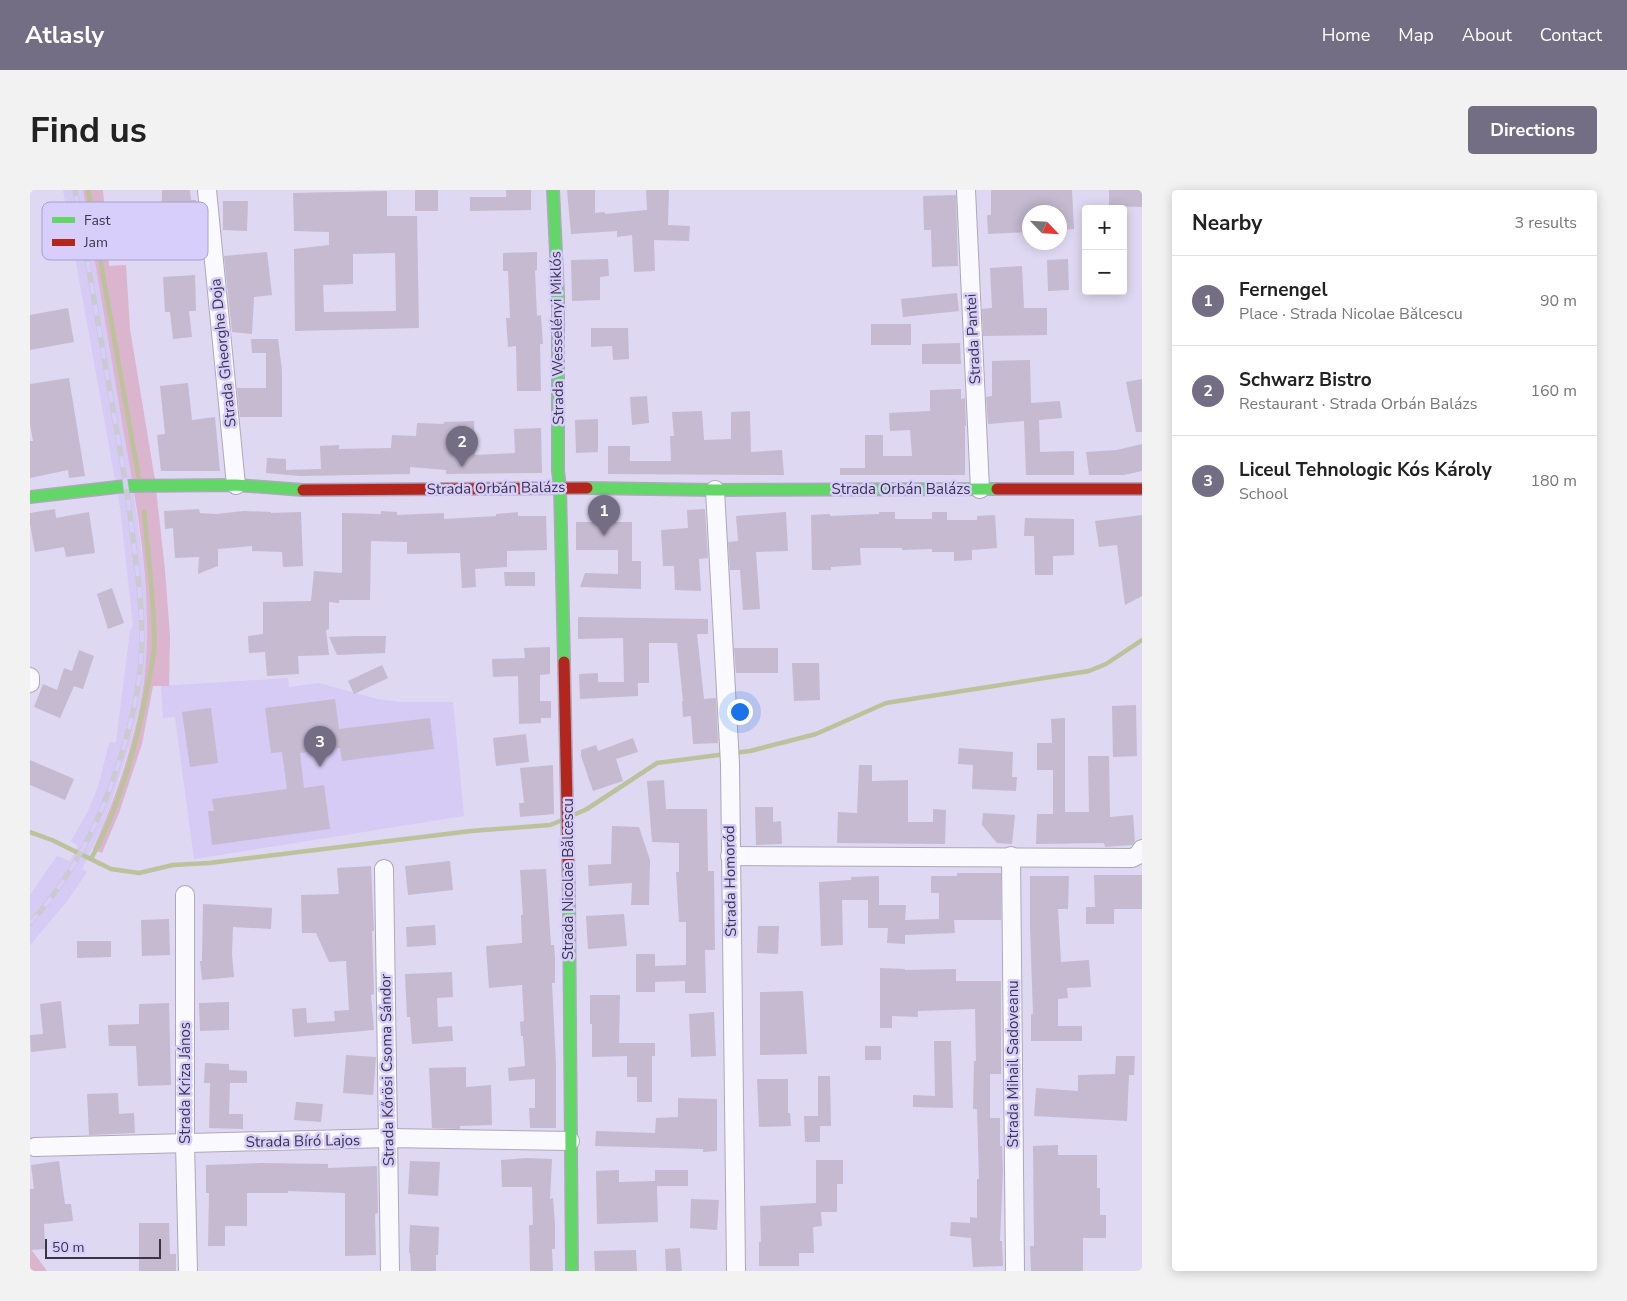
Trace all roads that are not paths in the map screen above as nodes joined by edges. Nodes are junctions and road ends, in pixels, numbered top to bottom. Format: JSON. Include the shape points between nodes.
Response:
{"nodes":[{"id":1,"x":207,"y":190,"type":"edge"},
{"id":2,"x":553,"y":190,"type":"edge"},
{"id":3,"x":966,"y":190,"type":"edge"},
{"id":4,"x":236,"y":485,"type":"junction"},
{"id":5,"x":560,"y":487,"type":"junction"},
{"id":6,"x":980,"y":489,"type":"junction"},
{"id":7,"x":1142,"y":489,"type":"edge"},
{"id":8,"x":716,"y":490,"type":"junction"},
{"id":9,"x":30,"y":497,"type":"edge"},
{"id":10,"x":30,"y":677,"type":"edge"},
{"id":11,"x":30,"y":683,"type":"edge"},
{"id":12,"x":1142,"y":849,"type":"edge"},
{"id":13,"x":730,"y":856,"type":"junction"},
{"id":14,"x":1012,"y":856,"type":"junction"},
{"id":15,"x":384,"y":869,"type":"dead end"},
{"id":16,"x":185,"y":895,"type":"dead end"},
{"id":17,"x":388,"y":1138,"type":"junction"},
{"id":18,"x":570,"y":1141,"type":"junction"},
{"id":19,"x":185,"y":1144,"type":"junction"},
{"id":20,"x":36,"y":1147,"type":"dead end"},
{"id":21,"x":188,"y":1271,"type":"edge"},
{"id":22,"x":390,"y":1271,"type":"edge"},
{"id":23,"x":572,"y":1271,"type":"edge"},
{"id":24,"x":736,"y":1271,"type":"edge"},
{"id":25,"x":1015,"y":1271,"type":"edge"}],
"edges":[{"from":1,"to":4,"type":"street","name":"Strada Gheorghe Doja"},
{"from":2,"to":5,"type":"main road","name":"Strada Wesselényi Miklós","via":[[558,296]]},
{"from":3,"to":6,"type":"street","name":"Strada Pantei"},
{"from":4,"to":5,"type":"main road","name":"Strada Orbán Balázs","via":[[300,490]]},
{"from":4,"to":9,"type":"main road","name":"Strada Orbán Balázs","via":[[126,486]]},
{"from":5,"to":8,"type":"main road","name":"Strada Orbán Balázs"},
{"from":5,"to":18,"type":"main road","name":"Strada Nicolae Bălcescu","via":[[568,804]]},
{"from":6,"to":7,"type":"main road","name":"Strada Orbán Balázs"},
{"from":6,"to":8,"type":"main road","name":"Strada Orbán Balázs"},
{"from":8,"to":13,"type":"street","name":"Strada Homoród","via":[[729,756]]},
{"from":10,"to":11,"type":"street"},
{"from":12,"to":14,"type":"street","via":[[1132,858]]},
{"from":13,"to":14,"type":"street"},
{"from":13,"to":24,"type":"street","name":"Strada Homoród"},
{"from":14,"to":25,"type":"street","name":"Strada Mihail Sadoveanu"},
{"from":15,"to":17,"type":"street","name":"Strada Kőrösi Csoma Sándor"},
{"from":16,"to":19,"type":"street","name":"Strada Kriza János"},
{"from":17,"to":18,"type":"street","name":"Strada Bíró Lajos"},
{"from":17,"to":19,"type":"street","name":"Strada Bíró Lajos"},
{"from":17,"to":22,"type":"street","name":"Strada Kőrösi Csoma Sándor"},
{"from":18,"to":23,"type":"main road","name":"Strada Nicolae Bălcescu"},
{"from":19,"to":20,"type":"street","name":"Strada Bíró Lajos"},
{"from":19,"to":21,"type":"street","name":"Strada Kriza János"}]}
